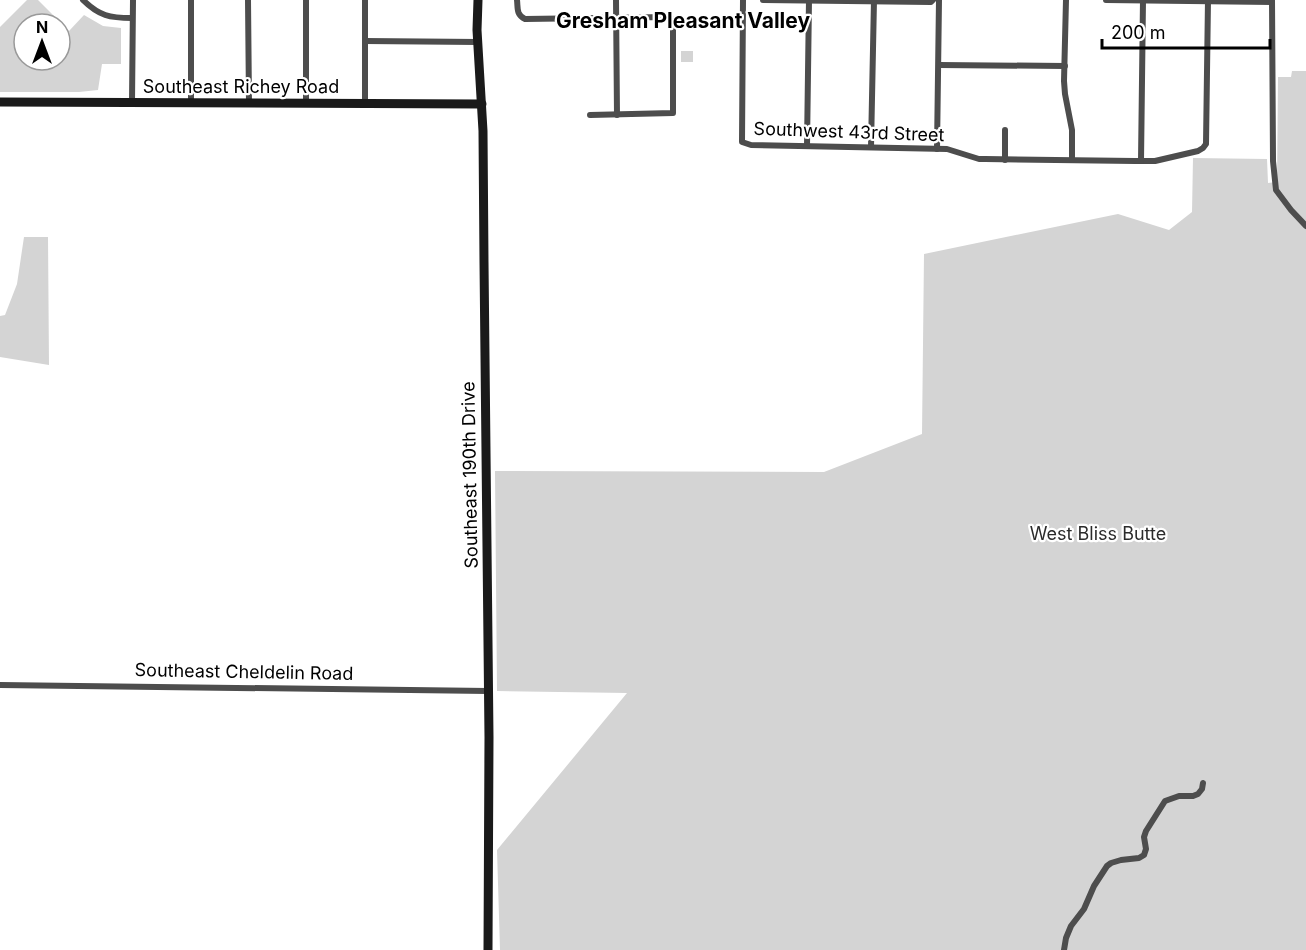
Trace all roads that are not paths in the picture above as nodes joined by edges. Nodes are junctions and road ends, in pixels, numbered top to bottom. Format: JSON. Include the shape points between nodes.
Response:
{"nodes":[{"id":1,"x":83,"y":0,"type":"edge"},
{"id":2,"x":133,"y":0,"type":"edge"},
{"id":3,"x":190,"y":0,"type":"edge"},
{"id":4,"x":248,"y":0,"type":"edge"},
{"id":5,"x":306,"y":0,"type":"edge"},
{"id":6,"x":365,"y":0,"type":"edge"},
{"id":7,"x":478,"y":0,"type":"edge"},
{"id":8,"x":517,"y":0,"type":"edge"},
{"id":9,"x":616,"y":0,"type":"edge"},
{"id":10,"x":743,"y":0,"type":"edge"},
{"id":11,"x":764,"y":0,"type":"edge"},
{"id":12,"x":809,"y":0,"type":"edge"},
{"id":13,"x":933,"y":0,"type":"edge"},
{"id":14,"x":939,"y":0,"type":"edge"},
{"id":15,"x":1066,"y":0,"type":"edge"},
{"id":16,"x":1106,"y":0,"type":"edge"},
{"id":17,"x":1143,"y":0,"type":"edge"},
{"id":18,"x":874,"y":1,"type":"edge"},
{"id":19,"x":1208,"y":1,"type":"edge"},
{"id":20,"x":1272,"y":1,"type":"edge"},
{"id":21,"x":132,"y":18,"type":"junction"},
{"id":22,"x":616,"y":18,"type":"junction"},
{"id":23,"x":365,"y":41,"type":"junction"},
{"id":24,"x":478,"y":42,"type":"junction"},
{"id":25,"x":939,"y":65,"type":"junction"},
{"id":26,"x":1065,"y":66,"type":"junction"},
{"id":27,"x":0,"y":102,"type":"edge"},
{"id":28,"x":132,"y":102,"type":"junction"},
{"id":29,"x":190,"y":103,"type":"junction"},
{"id":30,"x":249,"y":103,"type":"junction"},
{"id":31,"x":306,"y":103,"type":"junction"},
{"id":32,"x":365,"y":104,"type":"junction"},
{"id":33,"x":482,"y":104,"type":"junction"},
{"id":34,"x":590,"y":115,"type":"dead end"},
{"id":35,"x":617,"y":115,"type":"junction"},
{"id":36,"x":1005,"y":130,"type":"dead end"},
{"id":37,"x":807,"y":146,"type":"junction"},
{"id":38,"x":872,"y":147,"type":"junction"},
{"id":39,"x":937,"y":149,"type":"junction"},
{"id":40,"x":1005,"y":160,"type":"junction"},
{"id":41,"x":1072,"y":160,"type":"junction"},
{"id":42,"x":1141,"y":161,"type":"junction"},
{"id":43,"x":1306,"y":226,"type":"edge"},
{"id":44,"x":0,"y":685,"type":"edge"},
{"id":45,"x":488,"y":691,"type":"junction"},
{"id":46,"x":1203,"y":783,"type":"dead end"},
{"id":47,"x":488,"y":950,"type":"edge"},
{"id":48,"x":1064,"y":950,"type":"edge"}],
"edges":[{"from":1,"to":21,"type":"street","via":[[102,15]]},
{"from":2,"to":21,"type":"street"},
{"from":3,"to":29,"type":"street"},
{"from":4,"to":30,"type":"street"},
{"from":5,"to":31,"type":"street"},
{"from":6,"to":23,"type":"street"},
{"from":7,"to":24,"type":"main road","name":"Southeast 190th Drive"},
{"from":8,"to":22,"type":"street","via":[[518,13],[525,19]]},
{"from":9,"to":22,"type":"street"},
{"from":10,"to":37,"type":"street","name":"Southwest 43rd Street","via":[[742,142]]},
{"from":11,"to":12,"type":"street"},
{"from":12,"to":18,"type":"street"},
{"from":12,"to":37,"type":"street"},
{"from":13,"to":18,"type":"street"},
{"from":14,"to":25,"type":"street"},
{"from":15,"to":26,"type":"street"},
{"from":16,"to":17,"type":"street"},
{"from":17,"to":19,"type":"street"},
{"from":17,"to":42,"type":"street"},
{"from":18,"to":38,"type":"street"},
{"from":19,"to":20,"type":"street"},
{"from":19,"to":42,"type":"street","name":"Southwest 43rd Street","via":[[1207,140],[1198,151]]},
{"from":20,"to":43,"type":"street","via":[[1274,182],[1279,195]]},
{"from":21,"to":28,"type":"street"},
{"from":22,"to":35,"type":"street"},
{"from":22,"to":35,"type":"street","via":[[672,18],[674,35],[673,113]]},
{"from":23,"to":24,"type":"street"},
{"from":23,"to":32,"type":"street"},
{"from":24,"to":33,"type":"main road","name":"Southeast 190th Drive"},
{"from":25,"to":26,"type":"street"},
{"from":25,"to":39,"type":"street"},
{"from":26,"to":41,"type":"street"},
{"from":27,"to":28,"type":"main road","name":"Southeast Richey Road"},
{"from":28,"to":29,"type":"main road","name":"Southeast Richey Road"},
{"from":29,"to":30,"type":"main road","name":"Southeast Richey Road"},
{"from":30,"to":31,"type":"main road","name":"Southeast Richey Road"},
{"from":31,"to":32,"type":"main road","name":"Southeast Richey Road"},
{"from":32,"to":33,"type":"main road","name":"Southeast Richey Road"},
{"from":33,"to":45,"type":"main road","name":"Southeast 190th Drive"},
{"from":34,"to":35,"type":"street"},
{"from":36,"to":40,"type":"street"},
{"from":37,"to":38,"type":"street","name":"Southwest 43rd Street"},
{"from":38,"to":39,"type":"street","name":"Southwest 43rd Street"},
{"from":39,"to":40,"type":"street","name":"Southwest 43rd Street","via":[[979,159]]},
{"from":40,"to":41,"type":"street","name":"Southwest 43rd Street"},
{"from":41,"to":42,"type":"street","name":"Southwest 43rd Street"},
{"from":44,"to":45,"type":"street","name":"Southeast Cheldelin Road"},
{"from":45,"to":47,"type":"main road","name":"Southeast 190th Drive"},
{"from":46,"to":48,"type":"street","via":[[1198,794],[1170,799],[1162,806],[1146,831],[1144,855],[1107,866],[1071,926]]}]}
